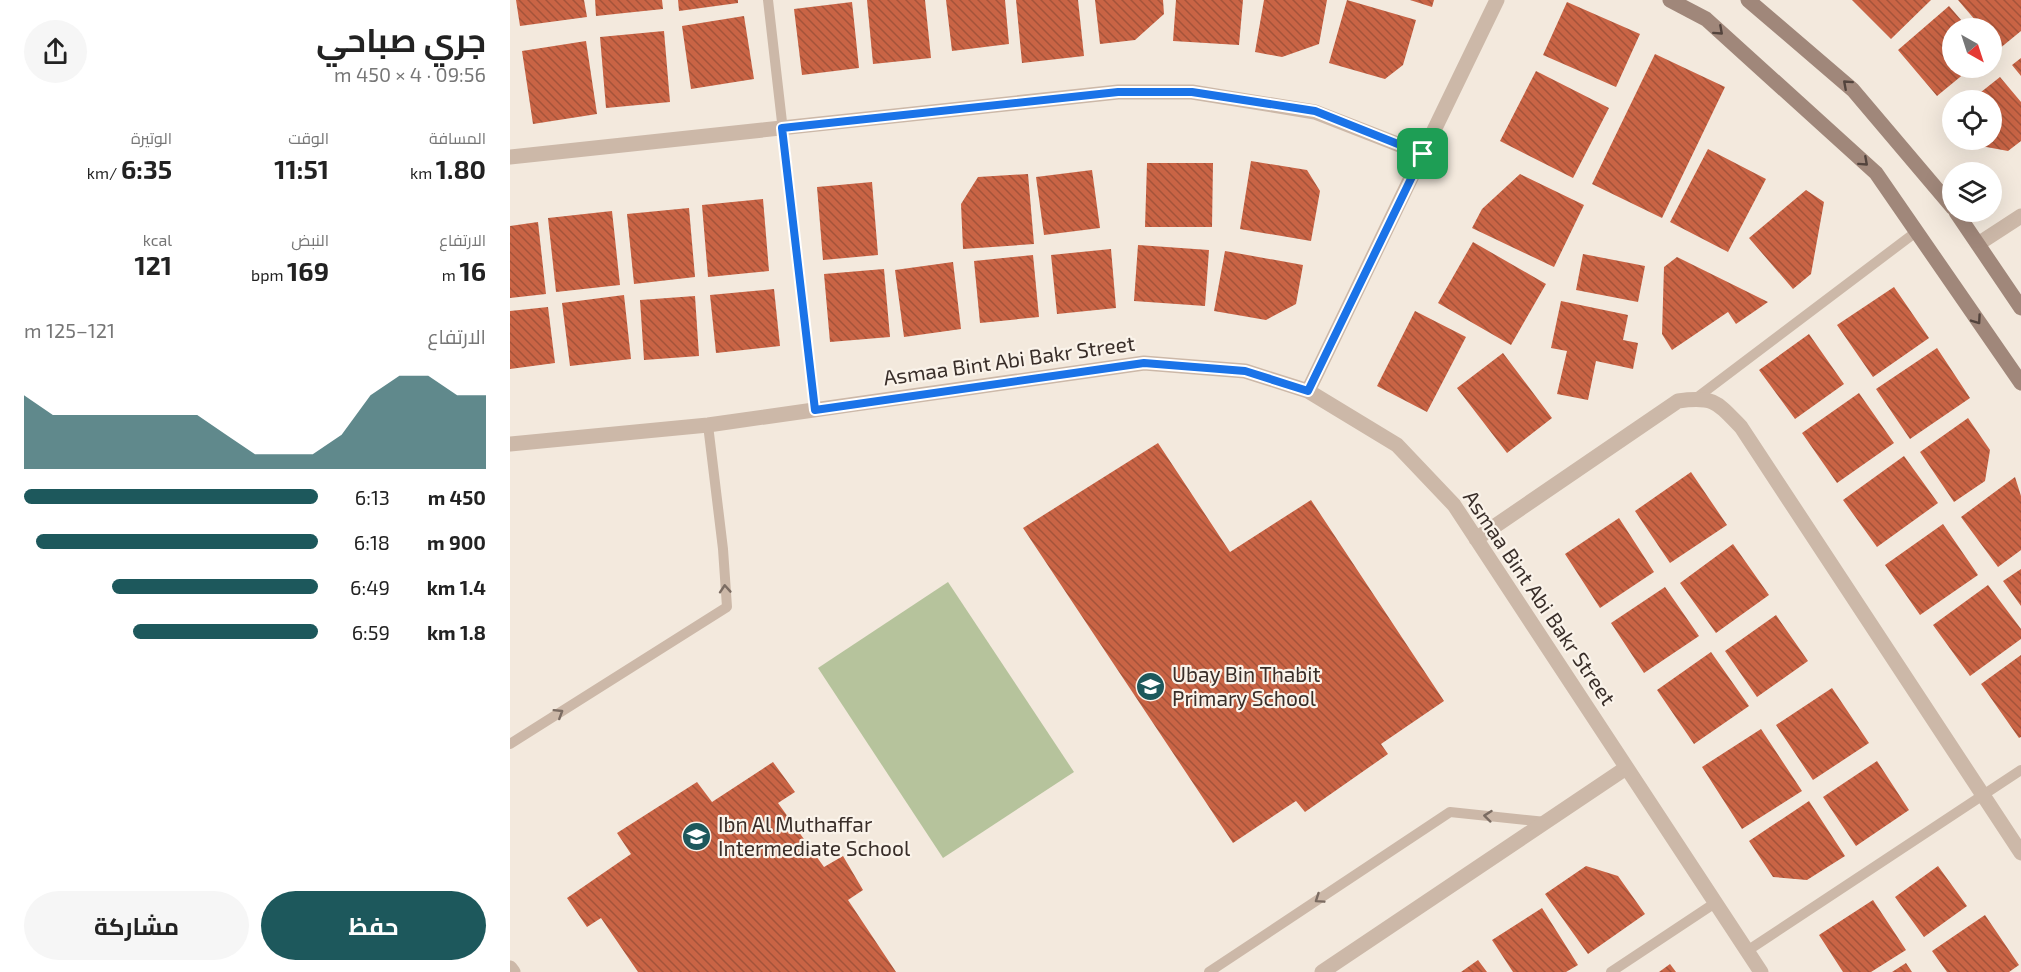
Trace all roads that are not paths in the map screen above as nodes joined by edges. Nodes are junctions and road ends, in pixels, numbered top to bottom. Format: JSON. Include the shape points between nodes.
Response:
{"nodes":[{"id":1,"x":768,"y":0,"type":"edge"},
{"id":2,"x":1497,"y":0,"type":"edge"},
{"id":3,"x":1670,"y":0,"type":"edge"},
{"id":4,"x":1749,"y":0,"type":"edge"},
{"id":5,"x":782,"y":128,"type":"junction"},
{"id":6,"x":1423,"y":154,"type":"junction"},
{"id":7,"x":510,"y":157,"type":"edge"},
{"id":8,"x":1942,"y":196,"type":"edge"},
{"id":9,"x":2021,"y":216,"type":"edge"},
{"id":10,"x":1962,"y":222,"type":"edge"},
{"id":11,"x":1916,"y":232,"type":"junction"},
{"id":12,"x":1978,"y":244,"type":"junction"},
{"id":13,"x":2021,"y":308,"type":"edge"},
{"id":14,"x":2021,"y":384,"type":"edge"},
{"id":15,"x":1308,"y":391,"type":"junction"},
{"id":16,"x":1695,"y":399,"type":"junction"},
{"id":17,"x":815,"y":410,"type":"junction"},
{"id":18,"x":708,"y":425,"type":"junction"},
{"id":19,"x":510,"y":444,"type":"edge"},
{"id":20,"x":1476,"y":539,"type":"junction"},
{"id":21,"x":510,"y":744,"type":"edge"},
{"id":22,"x":1626,"y":768,"type":"junction"},
{"id":23,"x":2021,"y":770,"type":"edge"},
{"id":24,"x":1983,"y":795,"type":"junction"},
{"id":25,"x":1546,"y":822,"type":"junction"},
{"id":26,"x":2021,"y":853,"type":"edge"},
{"id":27,"x":1715,"y":903,"type":"junction"},
{"id":28,"x":1748,"y":951,"type":"junction"},
{"id":29,"x":510,"y":968,"type":"edge"},
{"id":30,"x":513,"y":972,"type":"edge"},
{"id":31,"x":1209,"y":972,"type":"edge"},
{"id":32,"x":1322,"y":972,"type":"edge"},
{"id":33,"x":1611,"y":972,"type":"edge"},
{"id":34,"x":1761,"y":972,"type":"edge"}],
"edges":[{"from":1,"to":5,"type":"lane"},
{"from":2,"to":6,"type":"street"},
{"from":3,"to":11,"type":"street","one_way":true,"via":[[1706,19],[1876,173]]},
{"from":8,"to":4,"type":"street","one_way":true,"via":[[1853,90]]},
{"from":5,"to":6,"type":"street","via":[[1118,92],[1192,92],[1315,111]]},
{"from":5,"to":7,"type":"street"},
{"from":5,"to":17,"type":"lane"},
{"from":6,"to":15,"type":"street"},
{"from":9,"to":12,"type":"street"},
{"from":10,"to":12,"type":"street"},
{"from":11,"to":14,"type":"street","one_way":true},
{"from":11,"to":16,"type":"lane"},
{"from":12,"to":13,"type":"street"},
{"from":15,"to":17,"type":"street","name":"Asmaa Bint Abi Bakr Street","via":[[1245,371],[1144,363]]},
{"from":15,"to":20,"type":"street","name":"Asmaa Bint Abi Bakr Street","via":[[1396,445],[1454,505]]},
{"from":16,"to":20,"type":"street","via":[[1678,401]]},
{"from":16,"to":24,"type":"street","via":[[1720,404],[1741,427]]},
{"from":17,"to":18,"type":"street","name":"Asmaa Bint Abi Bakr Street"},
{"from":18,"to":19,"type":"street","name":"Asmaa Bint Abi Bakr Street"},
{"from":21,"to":18,"type":"lane","one_way":true,"via":[[727,607]]},
{"from":20,"to":22,"type":"street","name":"Asmaa Bint Abi Bakr Street"},
{"from":22,"to":25,"type":"street"},
{"from":22,"to":27,"type":"street","name":"Asmaa Bint Abi Bakr Street"},
{"from":23,"to":24,"type":"lane"},
{"from":24,"to":26,"type":"street"},
{"from":24,"to":28,"type":"lane"},
{"from":25,"to":31,"type":"lane","one_way":true,"via":[[1450,812]]},
{"from":25,"to":32,"type":"street"},
{"from":27,"to":28,"type":"street","name":"Asmaa Bint Abi Bakr Street"},
{"from":27,"to":33,"type":"lane"},
{"from":28,"to":34,"type":"street","name":"Asmaa Bint Abi Bakr Street"},
{"from":29,"to":30,"type":"street"}]}
